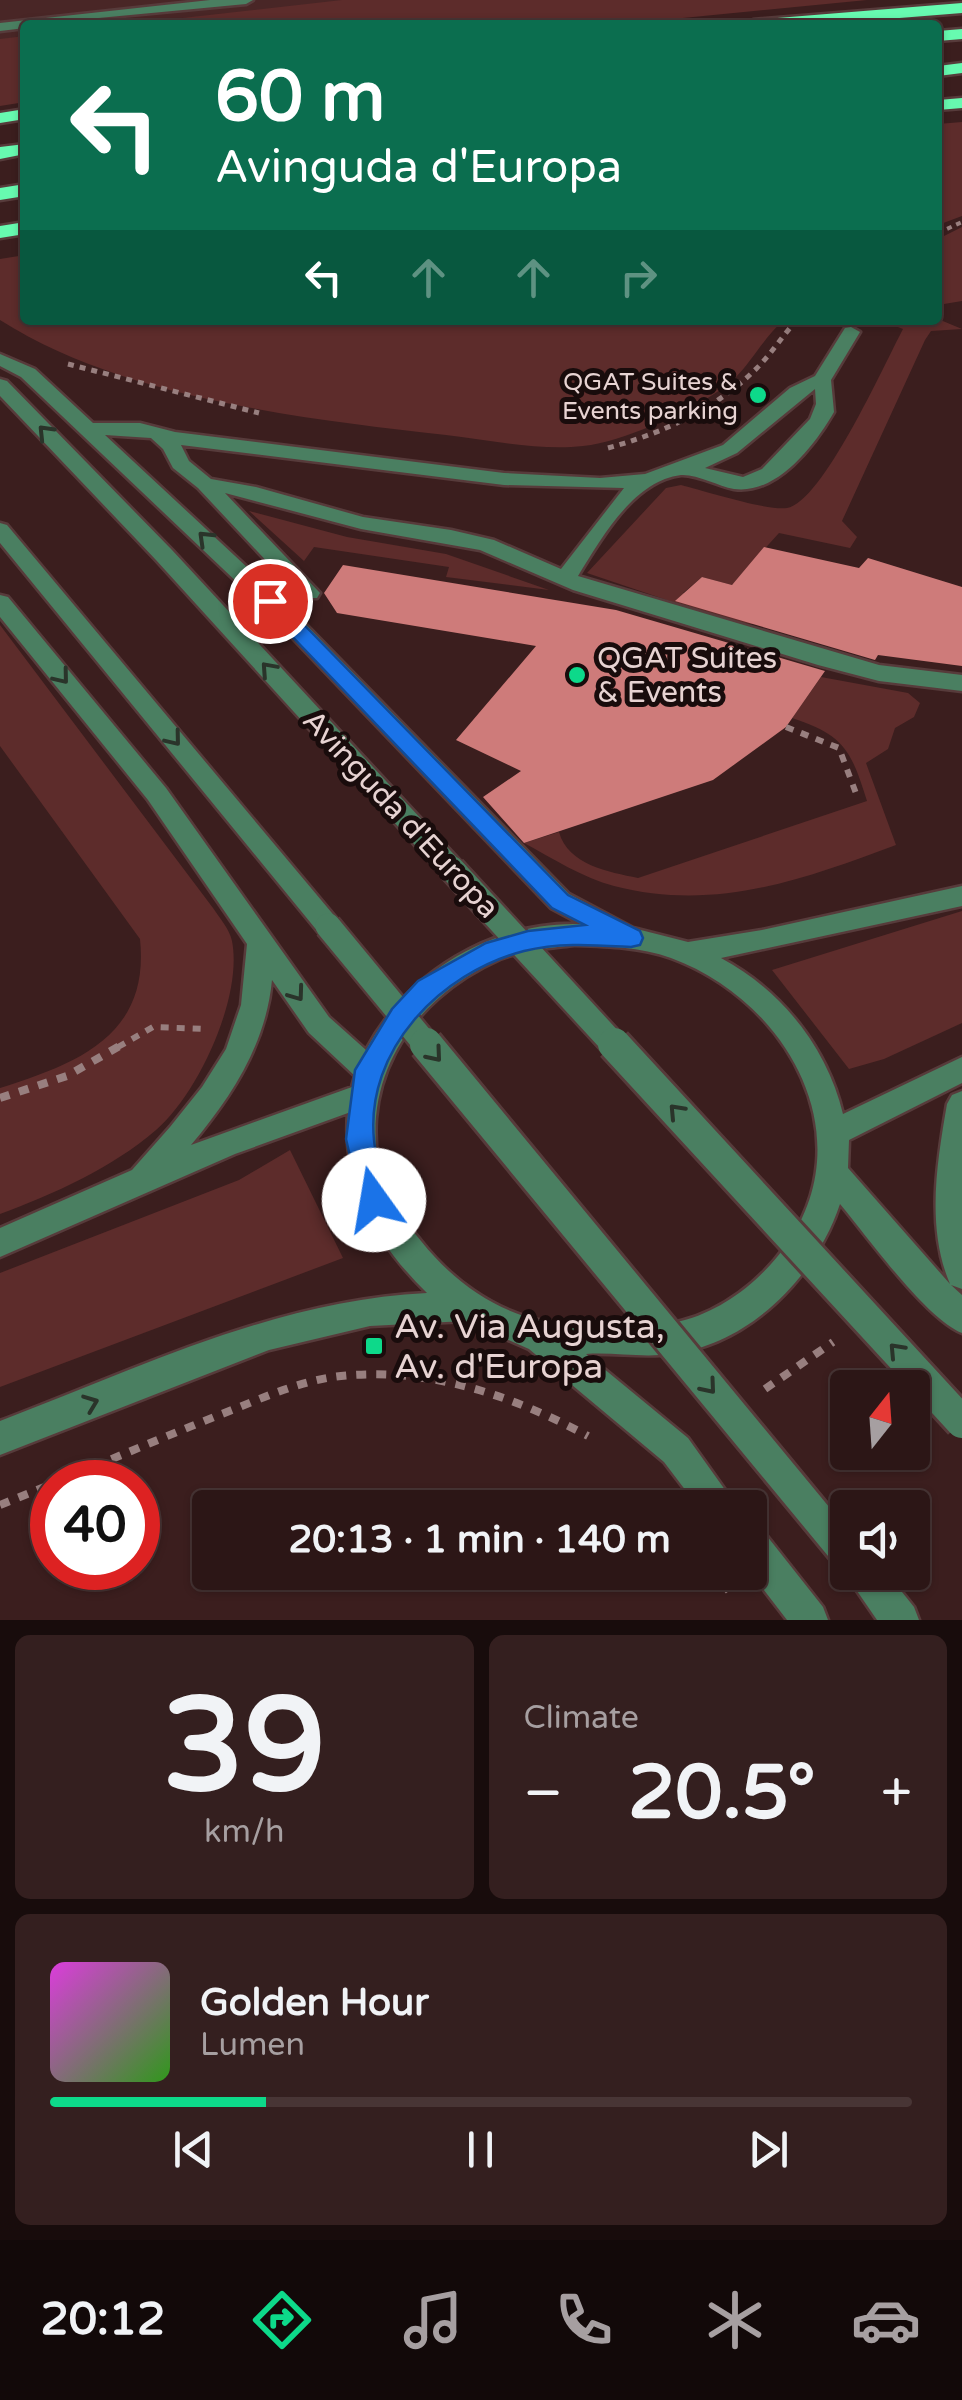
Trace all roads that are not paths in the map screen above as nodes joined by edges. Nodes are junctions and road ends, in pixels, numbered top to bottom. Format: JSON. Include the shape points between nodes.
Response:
{"nodes":[{"id":1,"x":246,"y":0,"type":"edge"},
{"id":2,"x":946,"y":0,"type":"edge"},
{"id":3,"x":962,"y":8,"type":"edge"},
{"id":4,"x":70,"y":20,"type":"edge"},
{"id":5,"x":781,"y":20,"type":"edge"},
{"id":6,"x":814,"y":20,"type":"edge"},
{"id":7,"x":851,"y":332,"type":"dead end"},
{"id":8,"x":0,"y":360,"type":"edge"},
{"id":9,"x":822,"y":380,"type":"junction"},
{"id":10,"x":0,"y":385,"type":"edge"},
{"id":11,"x":89,"y":429,"type":"junction"},
{"id":12,"x":159,"y":435,"type":"junction"},
{"id":13,"x":688,"y":469,"type":"junction"},
{"id":14,"x":646,"y":480,"type":"junction"},
{"id":15,"x":206,"y":484,"type":"junction"},
{"id":16,"x":0,"y":529,"type":"edge"},
{"id":17,"x":566,"y":579,"type":"junction"},
{"id":18,"x":309,"y":593,"type":"dead end"},
{"id":19,"x":0,"y":602,"type":"edge"},
{"id":20,"x":962,"y":683,"type":"edge"},
{"id":21,"x":962,"y":896,"type":"edge"},
{"id":22,"x":631,"y":938,"type":"junction"},
{"id":23,"x":261,"y":943,"type":"junction"},
{"id":24,"x":686,"y":953,"type":"junction"},
{"id":25,"x":962,"y":1069,"type":"edge"},
{"id":26,"x":366,"y":1083,"type":"junction"},
{"id":27,"x":962,"y":1104,"type":"edge"},
{"id":28,"x":835,"y":1132,"type":"junction"},
{"id":29,"x":834,"y":1174,"type":"junction"},
{"id":30,"x":138,"y":1182,"type":"junction"},
{"id":31,"x":0,"y":1243,"type":"edge"},
{"id":32,"x":962,"y":1274,"type":"edge"},
{"id":33,"x":469,"y":1306,"type":"junction"},
{"id":34,"x":962,"y":1318,"type":"edge"},
{"id":35,"x":540,"y":1336,"type":"junction"},
{"id":36,"x":962,"y":1422,"type":"edge"},
{"id":37,"x":0,"y":1438,"type":"edge"},
{"id":38,"x":707,"y":1490,"type":"edge"},
{"id":39,"x":830,"y":1534,"type":"edge"},
{"id":40,"x":767,"y":1566,"type":"edge"},
{"id":41,"x":877,"y":1590,"type":"edge"},
{"id":42,"x":810,"y":1620,"type":"edge"},
{"id":43,"x":901,"y":1620,"type":"edge"}],
"edges":[{"from":1,"to":4,"type":"street"},
{"from":2,"to":5,"type":"highway"},
{"from":3,"to":6,"type":"highway"},
{"from":7,"to":9,"type":"street"},
{"from":8,"to":11,"type":"street","name":"Avinguda d'Europa","via":[[28,374]]},
{"from":9,"to":13,"type":"street","via":[[798,389],[728,450]]},
{"from":9,"to":13,"type":"street","via":[[823,414],[775,470],[739,484]]},
{"from":36,"to":10,"type":"street","name":"Avinguda d'Europa","one_way":true,"bridge":true},
{"from":11,"to":12,"type":"street"},
{"from":22,"to":11,"type":"street","name":"Avinguda d'Europa","one_way":true,"via":[[560,901],[270,601]]},
{"from":12,"to":14,"type":"street","via":[[504,480]]},
{"from":12,"to":15,"type":"street"},
{"from":13,"to":14,"type":"street"},
{"from":14,"to":17,"type":"street","via":[[590,540]]},
{"from":15,"to":17,"type":"street","via":[[361,523],[469,540]]},
{"from":15,"to":18,"type":"street"},
{"from":16,"to":39,"type":"street","one_way":true,"bridge":true},
{"from":17,"to":20,"type":"street","via":[[833,661]]},
{"from":19,"to":23,"type":"street","one_way":true,"via":[[157,794]]},
{"from":21,"to":24,"type":"street"},
{"from":22,"to":24,"type":"street"},
{"from":22,"to":26,"type":"street","via":[[574,934],[528,940],[460,966],[401,1016]]},
{"from":23,"to":26,"type":"street","one_way":true},
{"from":23,"to":30,"type":"street","via":[[254,1008],[229,1070],[190,1127]]},
{"from":24,"to":28,"type":"street","via":[[754,992],[792,1030],[816,1068]]},
{"from":25,"to":28,"type":"street"},
{"from":26,"to":30,"type":"street"},
{"from":26,"to":33,"type":"street","via":[[360,1139],[374,1200],[422,1271]]},
{"from":27,"to":32,"type":"street","via":[[951,1166]]},
{"from":28,"to":29,"type":"street"},
{"from":29,"to":34,"type":"street"},
{"from":29,"to":35,"type":"street","via":[[823,1216],[800,1257],[766,1293],[723,1320],[674,1338]]},
{"from":30,"to":31,"type":"street"},
{"from":33,"to":35,"type":"street"},
{"from":37,"to":33,"type":"street","one_way":true,"via":[[269,1334],[370,1311]]},
{"from":35,"to":38,"type":"street","via":[[676,1450]]},
{"from":40,"to":42,"type":"street"},
{"from":41,"to":43,"type":"street"}]}
